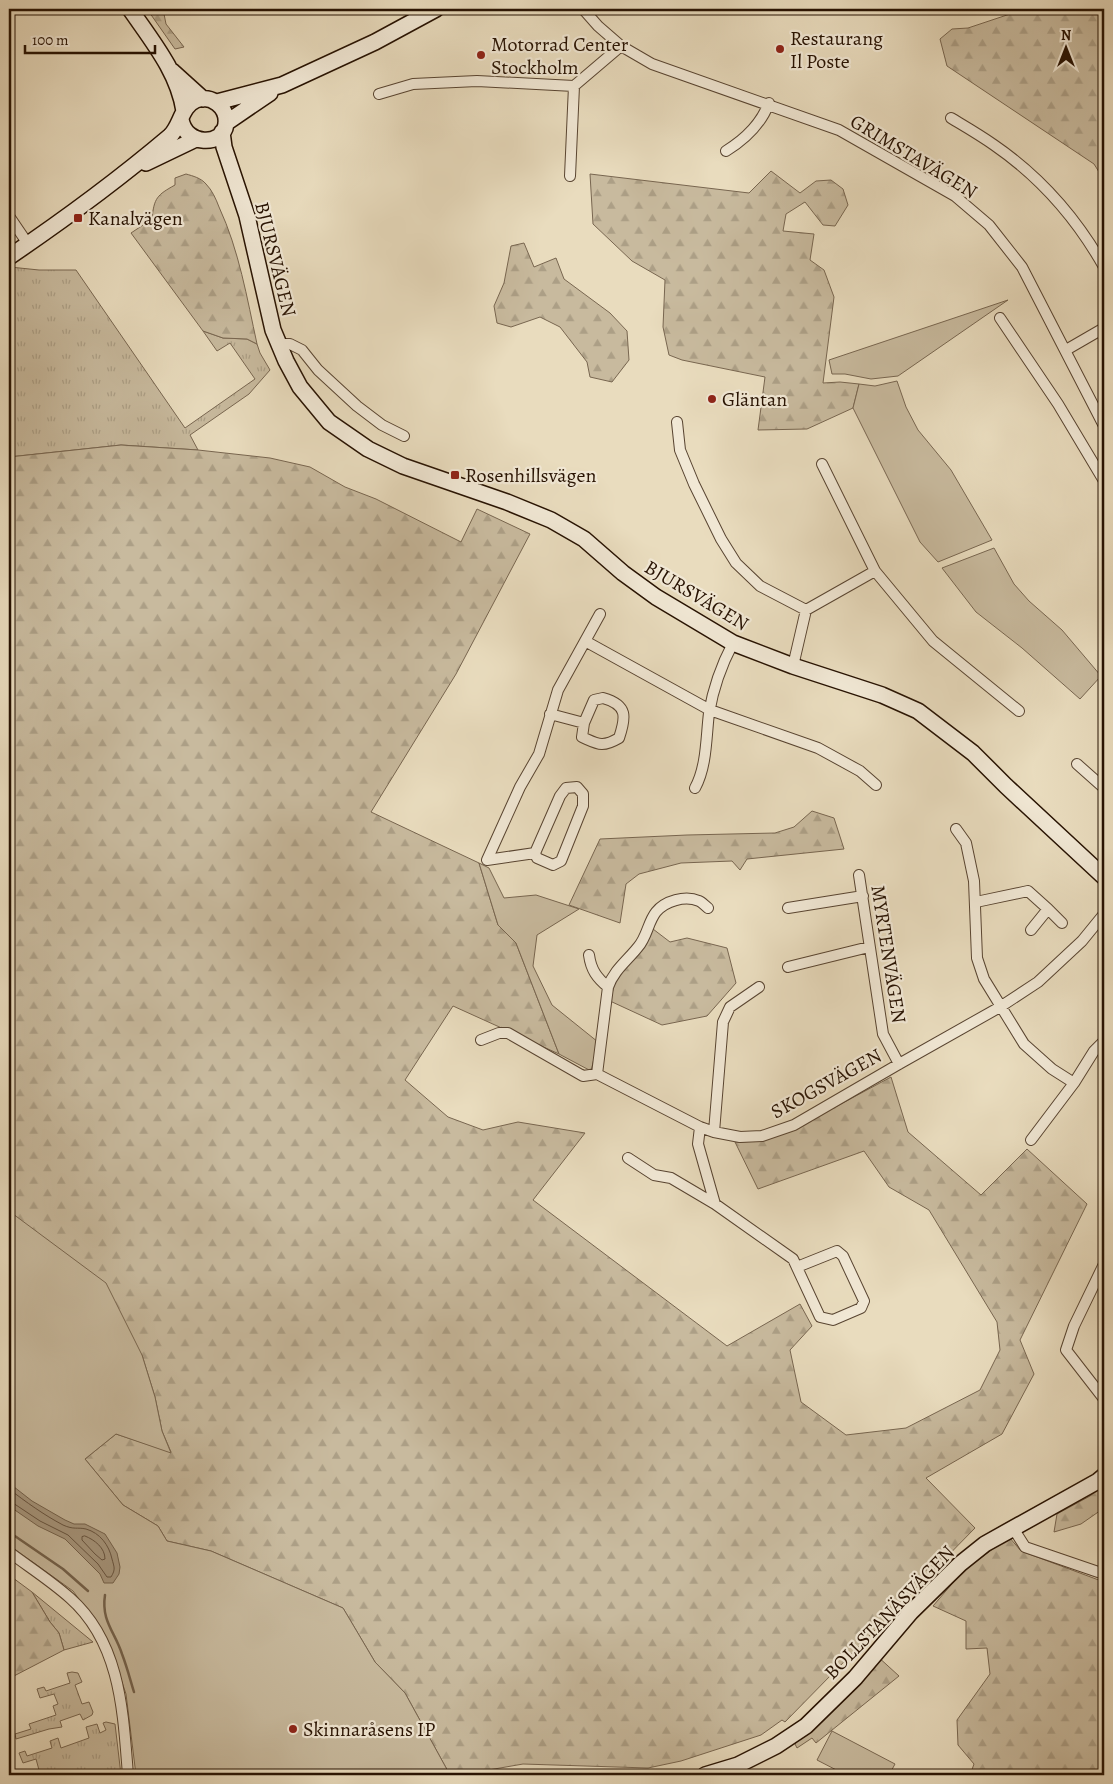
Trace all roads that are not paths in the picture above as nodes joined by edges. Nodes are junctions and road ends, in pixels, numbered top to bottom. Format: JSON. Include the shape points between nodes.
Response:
{"nodes":[{"id":1,"x":130,"y":9,"type":"edge"},
{"id":2,"x":436,"y":9,"type":"edge"},
{"id":3,"x":583,"y":9,"type":"edge"},
{"id":4,"x":620,"y":46,"type":"junction"},
{"id":5,"x":171,"y":70,"type":"junction"},
{"id":6,"x":282,"y":85,"type":"junction"},
{"id":7,"x":574,"y":86,"type":"junction"},
{"id":8,"x":379,"y":94,"type":"dead end"},
{"id":9,"x":210,"y":100,"type":"junction"},
{"id":10,"x":769,"y":104,"type":"junction"},
{"id":11,"x":183,"y":115,"type":"junction"},
{"id":12,"x":951,"y":118,"type":"dead end"},
{"id":13,"x":224,"y":128,"type":"junction"},
{"id":14,"x":201,"y":140,"type":"junction"},
{"id":15,"x":726,"y":151,"type":"dead end"},
{"id":16,"x":126,"y":173,"type":"junction"},
{"id":17,"x":570,"y":176,"type":"dead end"},
{"id":18,"x":235,"y":184,"type":"junction"},
{"id":19,"x":9,"y":216,"type":"edge"},
{"id":20,"x":28,"y":244,"type":"junction"},
{"id":21,"x":9,"y":257,"type":"edge"},
{"id":22,"x":1104,"y":266,"type":"edge"},
{"id":23,"x":1000,"y":318,"type":"dead end"},
{"id":24,"x":1104,"y":328,"type":"edge"},
{"id":25,"x":278,"y":344,"type":"junction"},
{"id":26,"x":1066,"y":350,"type":"junction"},
{"id":27,"x":677,"y":422,"type":"dead end"},
{"id":28,"x":1104,"y":426,"type":"edge"},
{"id":29,"x":404,"y":436,"type":"dead end"},
{"id":30,"x":822,"y":464,"type":"dead end"},
{"id":31,"x":1104,"y":481,"type":"edge"},
{"id":32,"x":875,"y":571,"type":"junction"},
{"id":33,"x":806,"y":610,"type":"junction"},
{"id":34,"x":600,"y":614,"type":"dead end"},
{"id":35,"x":585,"y":641,"type":"junction"},
{"id":36,"x":733,"y":643,"type":"junction"},
{"id":37,"x":793,"y":666,"type":"junction"},
{"id":38,"x":710,"y":710,"type":"junction"},
{"id":39,"x":1018,"y":711,"type":"dead end"},
{"id":40,"x":550,"y":714,"type":"junction"},
{"id":41,"x":584,"y":723,"type":"junction"},
{"id":42,"x":1077,"y":764,"type":"dead end"},
{"id":43,"x":876,"y":785,"type":"dead end"},
{"id":44,"x":695,"y":788,"type":"dead end"},
{"id":45,"x":1104,"y":788,"type":"edge"},
{"id":46,"x":956,"y":829,"type":"dead end"},
{"id":47,"x":535,"y":853,"type":"junction"},
{"id":48,"x":859,"y":876,"type":"dead end"},
{"id":49,"x":1104,"y":876,"type":"edge"},
{"id":50,"x":863,"y":896,"type":"junction"},
{"id":51,"x":976,"y":902,"type":"junction"},
{"id":52,"x":708,"y":908,"type":"dead end"},
{"id":53,"x":788,"y":908,"type":"dead end"},
{"id":54,"x":1048,"y":909,"type":"junction"},
{"id":55,"x":1104,"y":914,"type":"edge"},
{"id":56,"x":1062,"y":923,"type":"dead end"},
{"id":57,"x":1031,"y":930,"type":"dead end"},
{"id":58,"x":870,"y":947,"type":"junction"},
{"id":59,"x":590,"y":955,"type":"dead end"},
{"id":60,"x":788,"y":967,"type":"dead end"},
{"id":61,"x":608,"y":987,"type":"junction"},
{"id":62,"x":759,"y":987,"type":"dead end"},
{"id":63,"x":1000,"y":1007,"type":"junction"},
{"id":64,"x":481,"y":1040,"type":"dead end"},
{"id":65,"x":1104,"y":1041,"type":"edge"},
{"id":66,"x":899,"y":1064,"type":"junction"},
{"id":67,"x":596,"y":1074,"type":"junction"},
{"id":68,"x":1074,"y":1083,"type":"junction"},
{"id":69,"x":700,"y":1127,"type":"junction"},
{"id":70,"x":714,"y":1132,"type":"junction"},
{"id":71,"x":1031,"y":1140,"type":"dead end"},
{"id":72,"x":628,"y":1158,"type":"dead end"},
{"id":73,"x":715,"y":1204,"type":"junction"},
{"id":74,"x":1104,"y":1264,"type":"edge"},
{"id":75,"x":797,"y":1267,"type":"junction"},
{"id":76,"x":1104,"y":1399,"type":"edge"},
{"id":77,"x":1104,"y":1476,"type":"edge"},
{"id":78,"x":1013,"y":1528,"type":"junction"},
{"id":79,"x":9,"y":1552,"type":"edge"},
{"id":80,"x":1104,"y":1574,"type":"edge"},
{"id":81,"x":128,"y":1775,"type":"edge"},
{"id":82,"x":705,"y":1775,"type":"edge"}],
"edges":[{"from":1,"to":5,"type":"street"},
{"from":2,"to":6,"type":"street","via":[[375,42]]},
{"from":3,"to":4,"type":"street","name":"GRIMSTAVÄGEN"},
{"from":4,"to":7,"type":"street"},
{"from":4,"to":10,"type":"street","name":"GRIMSTAVÄGEN","via":[[652,64]]},
{"from":5,"to":9,"type":"street"},
{"from":5,"to":11,"type":"street","via":[[182,101]]},
{"from":6,"to":9,"type":"street"},
{"from":6,"to":13,"type":"street"},
{"from":7,"to":8,"type":"street","via":[[477,81],[413,84]]},
{"from":7,"to":17,"type":"street"},
{"from":9,"to":11,"type":"street","via":[[195,100]]},
{"from":9,"to":13,"type":"street","via":[[223,110]]},
{"from":10,"to":15,"type":"street","via":[[764,116],[741,142]]},
{"from":10,"to":26,"type":"street","name":"GRIMSTAVÄGEN","via":[[839,130],[955,196],[989,225],[1022,267]]},
{"from":11,"to":14,"type":"street","via":[[182,126],[186,132]]},
{"from":11,"to":16,"type":"street","via":[[176,130]]},
{"from":12,"to":22,"type":"street","via":[[995,145],[1039,182],[1083,232]]},
{"from":13,"to":14,"type":"street","via":[[212,140]]},
{"from":13,"to":18,"type":"street","name":"BJURSVÄGEN","via":[[224,147]]},
{"from":14,"to":16,"type":"street"},
{"from":14,"to":18,"type":"street","name":"BJURSVÄGEN","via":[[215,150]]},
{"from":16,"to":20,"type":"street"},
{"from":18,"to":25,"type":"street","name":"BJURSVÄGEN","via":[[247,216]]},
{"from":19,"to":20,"type":"street"},
{"from":20,"to":21,"type":"street"},
{"from":23,"to":31,"type":"street","via":[[1058,404]]},
{"from":24,"to":26,"type":"street"},
{"from":25,"to":29,"type":"street","name":"BJURSVÄGEN","via":[[290,344],[302,350],[318,370],[357,406],[382,426]]},
{"from":25,"to":36,"type":"street","name":"BJURSVÄGEN","via":[[300,387],[323,415],[368,449],[403,466],[551,520],[584,540],[656,597]]},
{"from":26,"to":28,"type":"street","name":"GRIMSTAVÄGEN"},
{"from":27,"to":33,"type":"street","via":[[680,450],[698,492],[736,563],[760,586]]},
{"from":30,"to":32,"type":"street"},
{"from":32,"to":33,"type":"street"},
{"from":32,"to":39,"type":"street","via":[[933,641]]},
{"from":33,"to":37,"type":"street"},
{"from":34,"to":35,"type":"street"},
{"from":35,"to":38,"type":"street"},
{"from":35,"to":40,"type":"street","via":[[558,690]]},
{"from":36,"to":37,"type":"street","name":"BJURSVÄGEN"},
{"from":36,"to":38,"type":"street","via":[[716,684]]},
{"from":37,"to":49,"type":"street","name":"BJURSVÄGEN","via":[[918,711],[974,753]]},
{"from":38,"to":43,"type":"street","via":[[818,748],[860,771]]},
{"from":38,"to":44,"type":"street","via":[[701,777]]},
{"from":40,"to":41,"type":"street"},
{"from":40,"to":47,"type":"street","via":[[539,754],[520,786],[487,860]]},
{"from":41,"to":41,"type":"street","via":[[594,700],[613,701],[622,709],[624,720],[619,738],[608,744],[599,745],[582,737]]},
{"from":42,"to":45,"type":"street"},
{"from":46,"to":51,"type":"street","via":[[966,843]]},
{"from":47,"to":47,"type":"street","via":[[537,858],[552,865],[561,861],[583,806],[583,794],[577,787],[566,788],[560,796]]},
{"from":48,"to":50,"type":"street","name":"MYRTENVÄGEN"},
{"from":50,"to":53,"type":"street"},
{"from":50,"to":58,"type":"street","name":"MYRTENVÄGEN"},
{"from":51,"to":54,"type":"street","via":[[1028,891]]},
{"from":51,"to":63,"type":"street","via":[[977,958],[984,980]]},
{"from":52,"to":61,"type":"street","via":[[698,901],[683,899],[669,902],[655,912],[639,946],[612,976]]},
{"from":54,"to":56,"type":"street"},
{"from":54,"to":57,"type":"street"},
{"from":55,"to":63,"type":"street","name":"SKOGSVÄGEN","via":[[1082,941],[1038,982]]},
{"from":58,"to":60,"type":"street"},
{"from":58,"to":66,"type":"street","name":"MYRTENVÄGEN","via":[[883,1034]]},
{"from":59,"to":61,"type":"street","via":[[590,965]]},
{"from":61,"to":67,"type":"street"},
{"from":62,"to":70,"type":"street","via":[[730,1007],[723,1022]]},
{"from":63,"to":66,"type":"street","name":"SKOGSVÄGEN"},
{"from":63,"to":68,"type":"street","via":[[1024,1044]]},
{"from":64,"to":67,"type":"street","name":"SKOGSVÄGEN","via":[[499,1033],[508,1034],[583,1076]]},
{"from":65,"to":68,"type":"street"},
{"from":66,"to":70,"type":"street","name":"SKOGSVÄGEN","via":[[794,1125],[762,1136],[740,1138]]},
{"from":67,"to":69,"type":"street","name":"SKOGSVÄGEN"},
{"from":68,"to":71,"type":"street"},
{"from":69,"to":70,"type":"street","name":"SKOGSVÄGEN"},
{"from":69,"to":73,"type":"street","via":[[698,1144]]},
{"from":72,"to":73,"type":"street","via":[[654,1175],[671,1178]]},
{"from":73,"to":75,"type":"street","via":[[793,1259]]},
{"from":74,"to":76,"type":"street","via":[[1066,1350]]},
{"from":75,"to":75,"type":"street","via":[[820,1317],[833,1320],[860,1308],[864,1302],[843,1256],[837,1251]]},
{"from":77,"to":78,"type":"street","name":"BOLLSTANÄSVÄGEN"},
{"from":78,"to":80,"type":"street","via":[[1025,1547]]},
{"from":78,"to":82,"type":"street","name":"BOLLSTANÄSVÄGEN","via":[[960,1564],[806,1726],[738,1765]]},
{"from":79,"to":81,"type":"street","via":[[72,1599],[101,1639],[120,1694]]}]}
